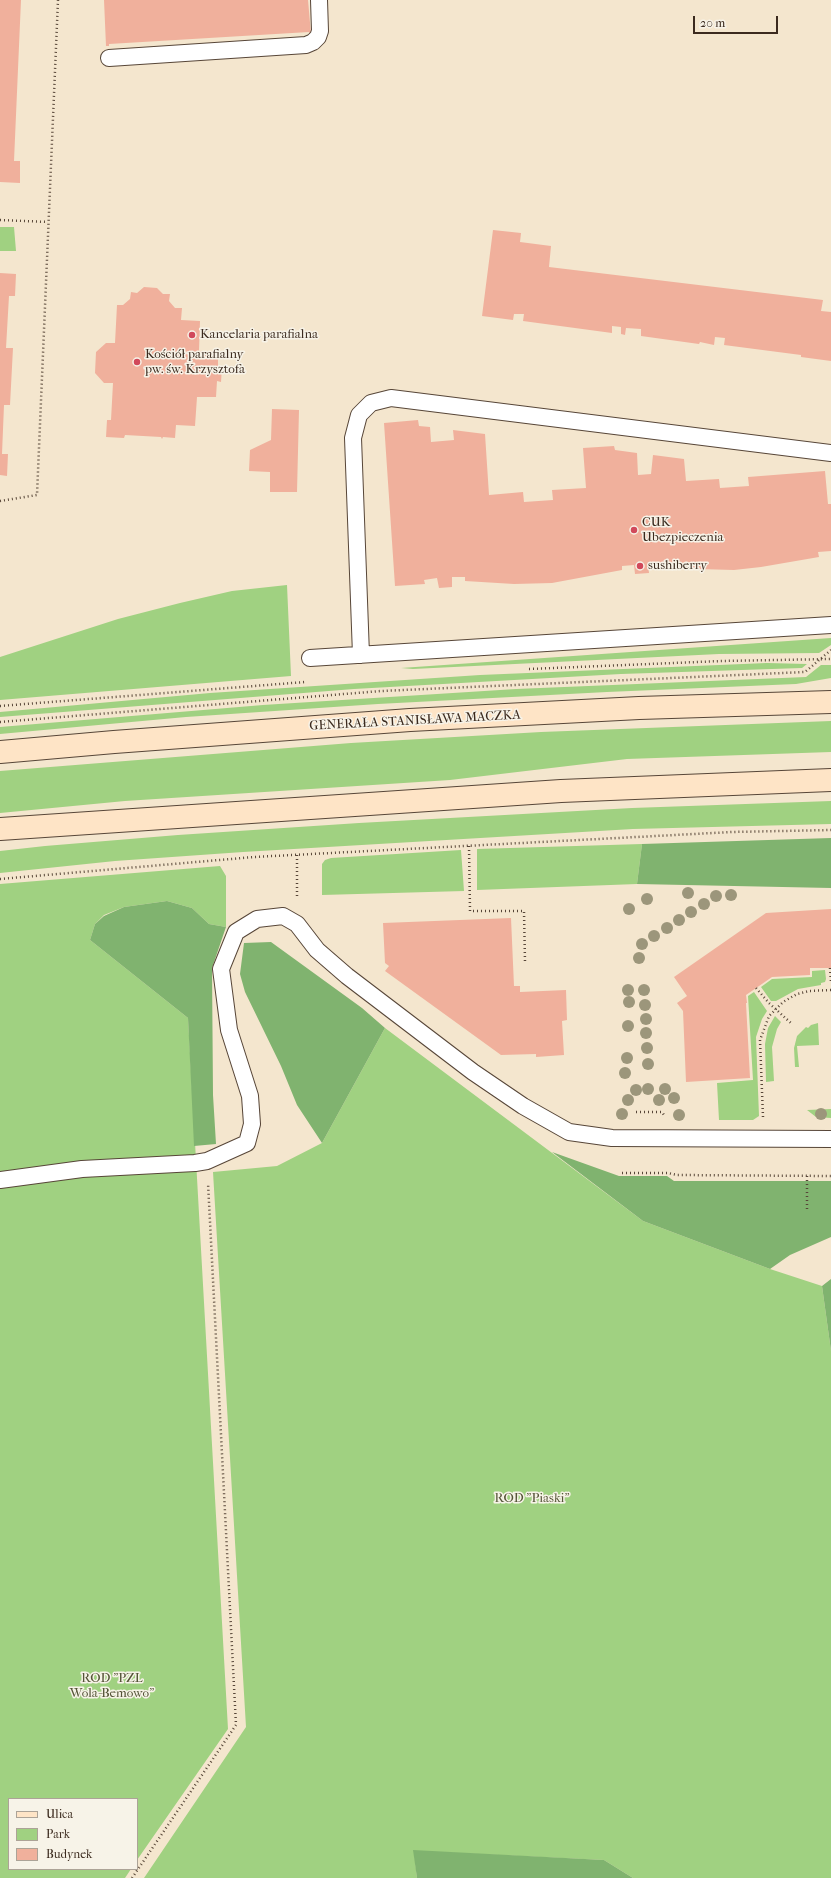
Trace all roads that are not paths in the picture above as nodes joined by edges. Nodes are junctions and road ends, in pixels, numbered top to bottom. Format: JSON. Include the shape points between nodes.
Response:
{"nodes":[{"id":1,"x":319,"y":0,"type":"edge"},
{"id":2,"x":109,"y":58,"type":"dead end"},
{"id":3,"x":831,"y":453,"type":"edge"},
{"id":4,"x":831,"y":625,"type":"edge"},
{"id":5,"x":361,"y":654,"type":"junction"},
{"id":6,"x":310,"y":658,"type":"dead end"},
{"id":7,"x":831,"y":702,"type":"edge"},
{"id":8,"x":0,"y":752,"type":"edge"},
{"id":9,"x":831,"y":780,"type":"edge"},
{"id":10,"x":0,"y":829,"type":"edge"},
{"id":11,"x":831,"y":1139,"type":"edge"},
{"id":12,"x":0,"y":1180,"type":"edge"}],
"edges":[{"from":1,"to":2,"type":"lane","via":[[320,31],[314,42],[306,45]]},
{"from":3,"to":5,"type":"lane","via":[[391,398],[371,403],[359,416],[353,438]]},
{"from":4,"to":5,"type":"lane"},
{"from":5,"to":6,"type":"lane"},
{"from":7,"to":8,"type":"main road","name":"GENERAŁA STANISŁAWA MACZKA","via":[[639,708],[410,720]]},
{"from":9,"to":10,"type":"main road","via":[[561,791]]},
{"from":11,"to":12,"type":"lane","via":[[612,1138],[569,1132],[487,1082],[353,981],[317,950],[297,924],[284,916],[257,919],[236,932],[221,970],[229,1030],[250,1096],[252,1124],[247,1143],[207,1161],[82,1169]]}]}
